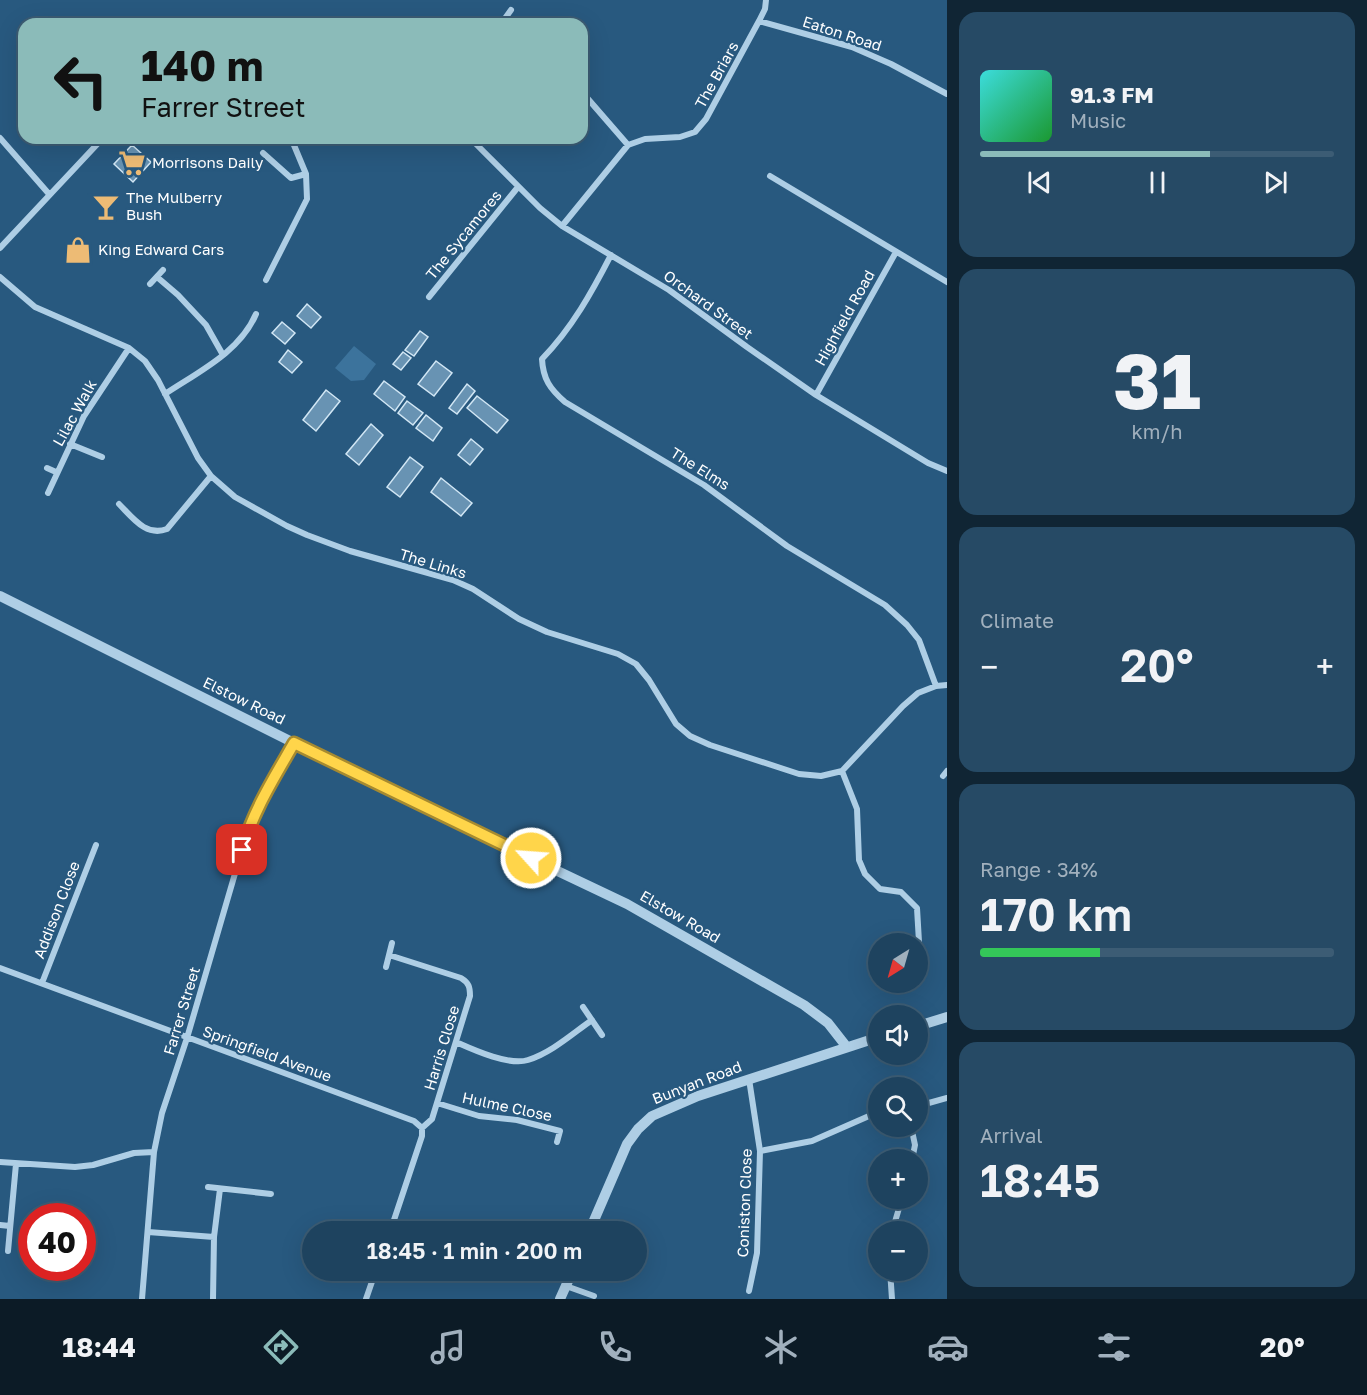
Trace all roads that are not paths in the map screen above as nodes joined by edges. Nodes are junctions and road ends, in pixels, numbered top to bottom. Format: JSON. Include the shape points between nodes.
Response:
{"nodes":[{"id":1,"x":766,"y":0,"type":"edge"},
{"id":2,"x":511,"y":10,"type":"dead end"},
{"id":3,"x":505,"y":18,"type":"edge"},
{"id":4,"x":759,"y":21,"type":"junction"},
{"id":5,"x":947,"y":94,"type":"edge"},
{"id":6,"x":588,"y":99,"type":"edge"},
{"id":7,"x":0,"y":138,"type":"edge"},
{"id":8,"x":97,"y":144,"type":"edge"},
{"id":9,"x":294,"y":144,"type":"edge"},
{"id":10,"x":476,"y":144,"type":"edge"},
{"id":11,"x":628,"y":145,"type":"junction"},
{"id":12,"x":263,"y":153,"type":"dead end"},
{"id":13,"x":306,"y":174,"type":"junction"},
{"id":14,"x":770,"y":176,"type":"dead end"},
{"id":15,"x":518,"y":187,"type":"junction"},
{"id":16,"x":49,"y":194,"type":"junction"},
{"id":17,"x":562,"y":226,"type":"junction"},
{"id":18,"x":0,"y":248,"type":"edge"},
{"id":19,"x":896,"y":252,"type":"junction"},
{"id":20,"x":611,"y":255,"type":"junction"},
{"id":21,"x":162,"y":270,"type":"dead end"},
{"id":22,"x":156,"y":277,"type":"junction"},
{"id":23,"x":0,"y":278,"type":"edge"},
{"id":24,"x":266,"y":280,"type":"dead end"},
{"id":25,"x":947,"y":282,"type":"edge"},
{"id":26,"x":150,"y":284,"type":"dead end"},
{"id":27,"x":429,"y":297,"type":"dead end"},
{"id":28,"x":256,"y":314,"type":"dead end"},
{"id":29,"x":129,"y":348,"type":"junction"},
{"id":30,"x":223,"y":355,"type":"junction"},
{"id":31,"x":165,"y":394,"type":"junction"},
{"id":32,"x":816,"y":395,"type":"junction"},
{"id":33,"x":70,"y":444,"type":"junction"},
{"id":34,"x":102,"y":457,"type":"dead end"},
{"id":35,"x":47,"y":468,"type":"dead end"},
{"id":36,"x":947,"y":471,"type":"edge"},
{"id":37,"x":56,"y":472,"type":"junction"},
{"id":38,"x":211,"y":476,"type":"junction"},
{"id":39,"x":48,"y":493,"type":"dead end"},
{"id":40,"x":119,"y":504,"type":"dead end"},
{"id":41,"x":0,"y":597,"type":"edge"},
{"id":42,"x":947,"y":685,"type":"edge"},
{"id":43,"x":936,"y":686,"type":"junction"},
{"id":44,"x":294,"y":743,"type":"junction"},
{"id":45,"x":842,"y":771,"type":"junction"},
{"id":46,"x":96,"y":845,"type":"dead end"},
{"id":47,"x":918,"y":933,"type":"edge"},
{"id":48,"x":392,"y":943,"type":"dead end"},
{"id":49,"x":389,"y":955,"type":"junction"},
{"id":50,"x":386,"y":967,"type":"dead end"},
{"id":51,"x":0,"y":968,"type":"edge"},
{"id":52,"x":42,"y":983,"type":"junction"},
{"id":53,"x":583,"y":1006,"type":"dead end"},
{"id":54,"x":947,"y":1017,"type":"edge"},
{"id":55,"x":592,"y":1020,"type":"junction"},
{"id":56,"x":928,"y":1023,"type":"edge"},
{"id":57,"x":602,"y":1035,"type":"dead end"},
{"id":58,"x":187,"y":1038,"type":"junction"},
{"id":59,"x":868,"y":1040,"type":"edge"},
{"id":60,"x":456,"y":1042,"type":"junction"},
{"id":61,"x":846,"y":1046,"type":"junction"},
{"id":62,"x":749,"y":1079,"type":"junction"},
{"id":63,"x":947,"y":1098,"type":"edge"},
{"id":64,"x":437,"y":1103,"type":"junction"},
{"id":65,"x":928,"y":1103,"type":"edge"},
{"id":66,"x":868,"y":1116,"type":"edge"},
{"id":67,"x":423,"y":1128,"type":"junction"},
{"id":68,"x":557,"y":1142,"type":"dead end"},
{"id":69,"x":760,"y":1151,"type":"junction"},
{"id":70,"x":154,"y":1152,"type":"junction"},
{"id":71,"x":0,"y":1162,"type":"edge"},
{"id":72,"x":16,"y":1164,"type":"junction"},
{"id":73,"x":208,"y":1187,"type":"dead end"},
{"id":74,"x":220,"y":1189,"type":"junction"},
{"id":75,"x":271,"y":1194,"type":"dead end"},
{"id":76,"x":394,"y":1221,"type":"edge"},
{"id":77,"x":595,"y":1221,"type":"edge"},
{"id":78,"x":0,"y":1225,"type":"edge"},
{"id":79,"x":10,"y":1226,"type":"junction"},
{"id":80,"x":148,"y":1233,"type":"junction"},
{"id":81,"x":214,"y":1237,"type":"junction"},
{"id":82,"x":8,"y":1251,"type":"dead end"},
{"id":83,"x":372,"y":1281,"type":"edge"},
{"id":84,"x":568,"y":1281,"type":"edge"},
{"id":85,"x":891,"y":1281,"type":"edge"},
{"id":86,"x":566,"y":1286,"type":"junction"},
{"id":87,"x":749,"y":1291,"type":"dead end"},
{"id":88,"x":594,"y":1296,"type":"dead end"},
{"id":89,"x":142,"y":1299,"type":"edge"},
{"id":90,"x":213,"y":1299,"type":"edge"},
{"id":91,"x":366,"y":1299,"type":"edge"},
{"id":92,"x":560,"y":1299,"type":"edge"},
{"id":93,"x":892,"y":1299,"type":"edge"}],
"edges":[{"from":1,"to":4,"type":"street","name":"The Briars"},
{"from":2,"to":3,"type":"street"},
{"from":4,"to":5,"type":"street","name":"Eaton Road","via":[[852,47]]},
{"from":4,"to":11,"type":"street","name":"The Briars","via":[[696,132]]},
{"from":6,"to":11,"type":"street"},
{"from":7,"to":16,"type":"street"},
{"from":8,"to":16,"type":"street"},
{"from":9,"to":13,"type":"street"},
{"from":10,"to":15,"type":"street","name":"Orchard Street"},
{"from":11,"to":17,"type":"street"},
{"from":12,"to":13,"type":"street","via":[[291,178]]},
{"from":13,"to":24,"type":"street","via":[[307,199]]},
{"from":14,"to":19,"type":"street"},
{"from":15,"to":17,"type":"street","name":"Orchard Street"},
{"from":15,"to":27,"type":"street","name":"The Sycamores"},
{"from":16,"to":18,"type":"street"},
{"from":17,"to":20,"type":"street","name":"Orchard Street"},
{"from":19,"to":25,"type":"street"},
{"from":19,"to":32,"type":"street","name":"Highfield Road"},
{"from":20,"to":32,"type":"street","name":"Orchard Street","via":[[669,290]]},
{"from":20,"to":43,"type":"street","name":"The Elms","via":[[585,305],[542,359],[542,373],[553,391],[704,485],[787,546],[885,605],[919,640]]},
{"from":21,"to":22,"type":"street"},
{"from":22,"to":26,"type":"street"},
{"from":22,"to":30,"type":"street","via":[[206,326]]},
{"from":23,"to":29,"type":"street","name":"The Links","via":[[35,307]]},
{"from":28,"to":30,"type":"street","via":[[241,340]]},
{"from":29,"to":31,"type":"street","name":"The Links","via":[[146,361]]},
{"from":29,"to":33,"type":"street","name":"Lilac Walk"},
{"from":30,"to":31,"type":"street"},
{"from":31,"to":38,"type":"street","name":"The Links"},
{"from":32,"to":36,"type":"street","name":"Orchard Street","via":[[927,463]]},
{"from":33,"to":34,"type":"street"},
{"from":33,"to":37,"type":"street","name":"Lilac Walk"},
{"from":35,"to":37,"type":"street"},
{"from":37,"to":39,"type":"street","name":"Lilac Walk"},
{"from":38,"to":40,"type":"street","via":[[167,529],[158,532],[144,528]]},
{"from":38,"to":45,"type":"street","name":"The Links","via":[[235,497],[287,526],[350,551],[453,580],[547,632],[618,654],[636,664],[676,724],[710,745],[799,774],[821,776]]},
{"from":41,"to":44,"type":"street","name":"Elstow Road"},
{"from":42,"to":43,"type":"street"},
{"from":43,"to":45,"type":"street","via":[[918,693],[903,706]]},
{"from":44,"to":58,"type":"street","name":"Farrer Street","via":[[248,829]]},
{"from":44,"to":61,"type":"street","name":"Elstow Road","via":[[627,904],[804,1005],[828,1023]]},
{"from":45,"to":47,"type":"street","via":[[857,809],[860,860],[865,874],[880,889],[901,892],[917,908]]},
{"from":46,"to":52,"type":"street","name":"Addison Close"},
{"from":48,"to":49,"type":"street"},
{"from":49,"to":50,"type":"street"},
{"from":49,"to":60,"type":"street","name":"Harris Close","via":[[467,981],[470,996]]},
{"from":51,"to":52,"type":"street","name":"Springfield Avenue"},
{"from":52,"to":58,"type":"street","name":"Springfield Avenue"},
{"from":53,"to":55,"type":"street"},
{"from":54,"to":56,"type":"street"},
{"from":55,"to":57,"type":"street"},
{"from":55,"to":60,"type":"street","via":[[527,1061],[509,1060]]},
{"from":58,"to":67,"type":"street","name":"Springfield Avenue","via":[[414,1121]]},
{"from":58,"to":70,"type":"street","name":"Farrer Street","via":[[162,1113]]},
{"from":59,"to":61,"type":"street","name":"Bunyan Road"},
{"from":60,"to":64,"type":"street","name":"Harris Close"},
{"from":61,"to":62,"type":"street","name":"Bunyan Road"},
{"from":62,"to":69,"type":"street","name":"Coniston Close"},
{"from":62,"to":77,"type":"street","name":"Bunyan Road","via":[[652,1116],[627,1144]]},
{"from":63,"to":65,"type":"street"},
{"from":64,"to":67,"type":"street","name":"Harris Close","via":[[432,1119]]},
{"from":64,"to":68,"type":"street","name":"Hulme Close","via":[[479,1116],[560,1131]]},
{"from":66,"to":69,"type":"street","via":[[813,1141]]},
{"from":67,"to":76,"type":"street","name":"Harris Close"},
{"from":69,"to":87,"type":"street","name":"Coniston Close","via":[[757,1253]]},
{"from":70,"to":72,"type":"street","via":[[75,1167]]},
{"from":70,"to":80,"type":"street","name":"Farrer Street"},
{"from":71,"to":72,"type":"street"},
{"from":72,"to":79,"type":"street"},
{"from":73,"to":74,"type":"street"},
{"from":74,"to":75,"type":"street"},
{"from":74,"to":81,"type":"street"},
{"from":78,"to":79,"type":"street"},
{"from":79,"to":82,"type":"street"},
{"from":80,"to":81,"type":"street"},
{"from":80,"to":89,"type":"street","name":"Farrer Street"},
{"from":81,"to":90,"type":"street"},
{"from":83,"to":91,"type":"street"},
{"from":84,"to":86,"type":"street"},
{"from":85,"to":93,"type":"street"},
{"from":86,"to":88,"type":"street"},
{"from":86,"to":92,"type":"street"}]}
